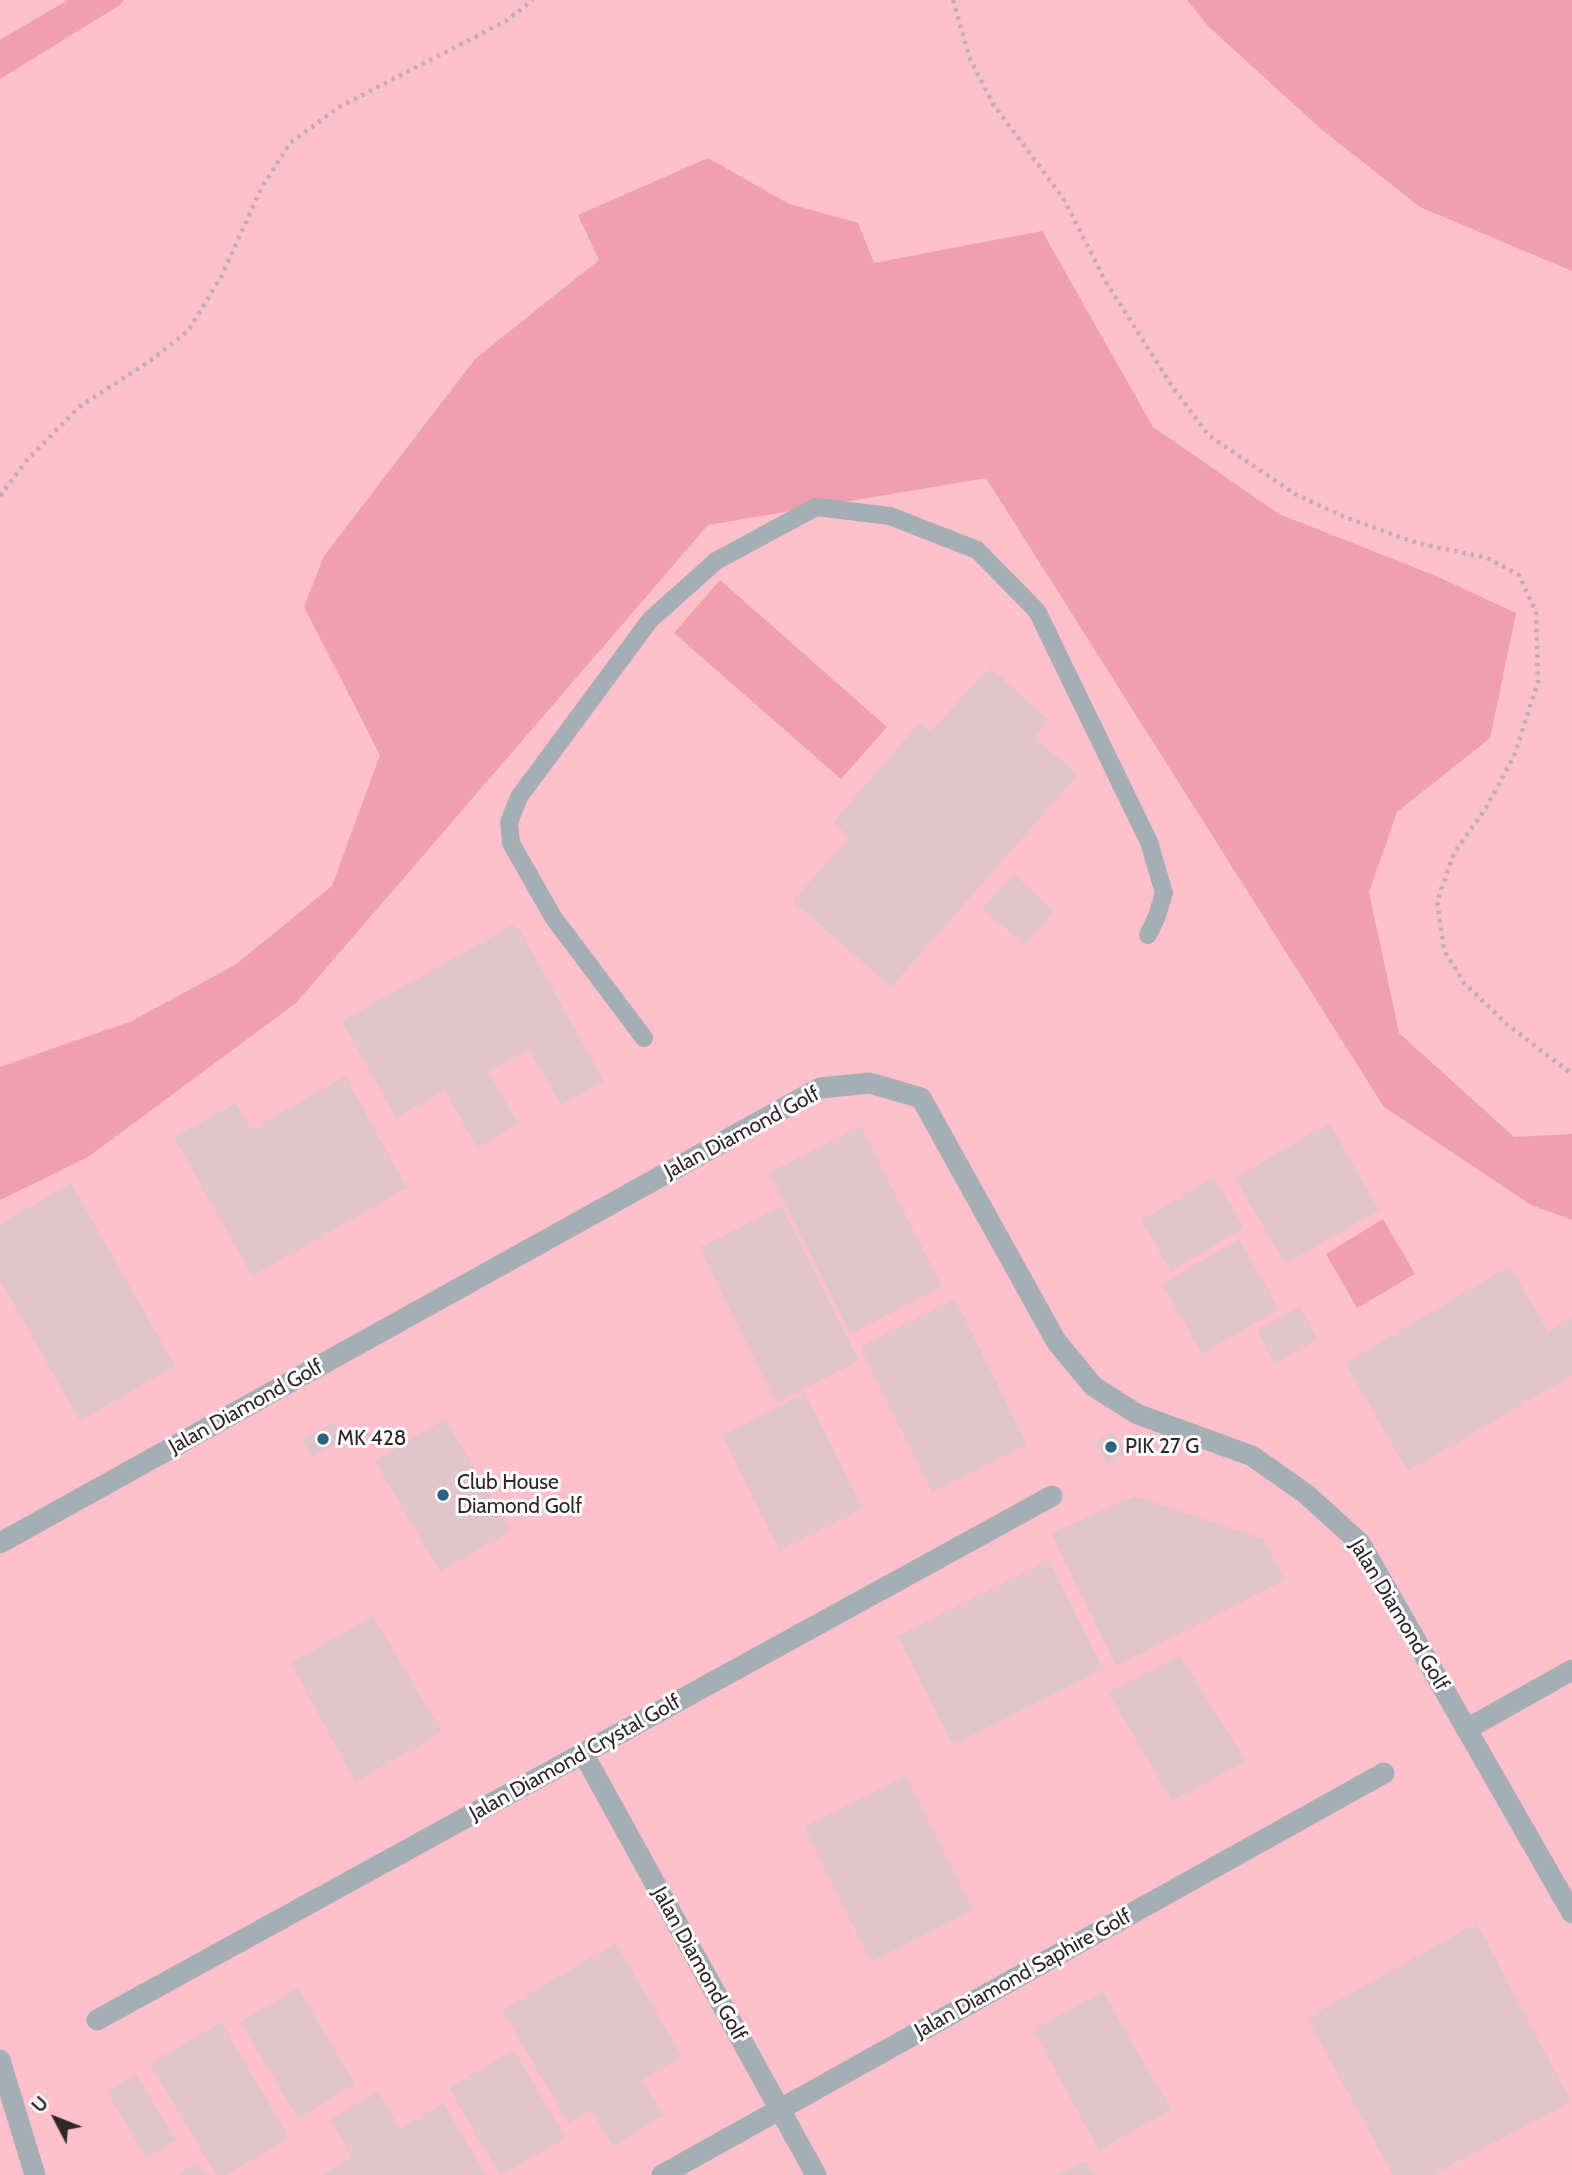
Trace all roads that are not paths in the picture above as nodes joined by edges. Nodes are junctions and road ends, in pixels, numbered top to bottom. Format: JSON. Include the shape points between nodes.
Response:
{"nodes":[{"id":1,"x":1148,"y":935,"type":"dead end"},
{"id":2,"x":644,"y":1038,"type":"dead end"},
{"id":3,"x":1052,"y":1496,"type":"dead end"},
{"id":4,"x":0,"y":1543,"type":"edge"},
{"id":5,"x":1572,"y":1670,"type":"edge"},
{"id":6,"x":1467,"y":1729,"type":"junction"},
{"id":7,"x":583,"y":1753,"type":"junction"},
{"id":8,"x":1384,"y":1773,"type":"dead end"},
{"id":9,"x":1572,"y":1913,"type":"edge"},
{"id":10,"x":97,"y":2020,"type":"dead end"},
{"id":11,"x":0,"y":2060,"type":"edge"},
{"id":12,"x":779,"y":2109,"type":"junction"},
{"id":13,"x":35,"y":2175,"type":"edge"},
{"id":14,"x":662,"y":2175,"type":"edge"},
{"id":15,"x":816,"y":2175,"type":"edge"}],
"edges":[{"from":1,"to":2,"type":"lane","via":[[1164,893],[1149,842],[1037,611],[977,550],[890,516],[816,507],[716,561],[649,620],[519,797],[509,822],[511,843],[552,917]]},
{"from":3,"to":7,"type":"street","name":"Jalan Diamond Crystal Golf"},
{"from":4,"to":6,"type":"street","name":"Jalan Diamond Golf","via":[[820,1088],[870,1083],[921,1098],[1055,1341],[1093,1386],[1137,1414],[1252,1456],[1306,1494],[1360,1543]]},
{"from":5,"to":6,"type":"street"},
{"from":6,"to":9,"type":"street","name":"Jalan Diamond Golf"},
{"from":7,"to":10,"type":"street","name":"Jalan Diamond Crystal Golf"},
{"from":7,"to":12,"type":"street","name":"Jalan Diamond Golf"},
{"from":8,"to":12,"type":"street","name":"Jalan Diamond Saphire Golf"},
{"from":11,"to":13,"type":"street"},
{"from":12,"to":14,"type":"street","name":"Jalan Diamond Saphire Golf"},
{"from":12,"to":15,"type":"street","name":"Jalan Diamond Golf"}]}
